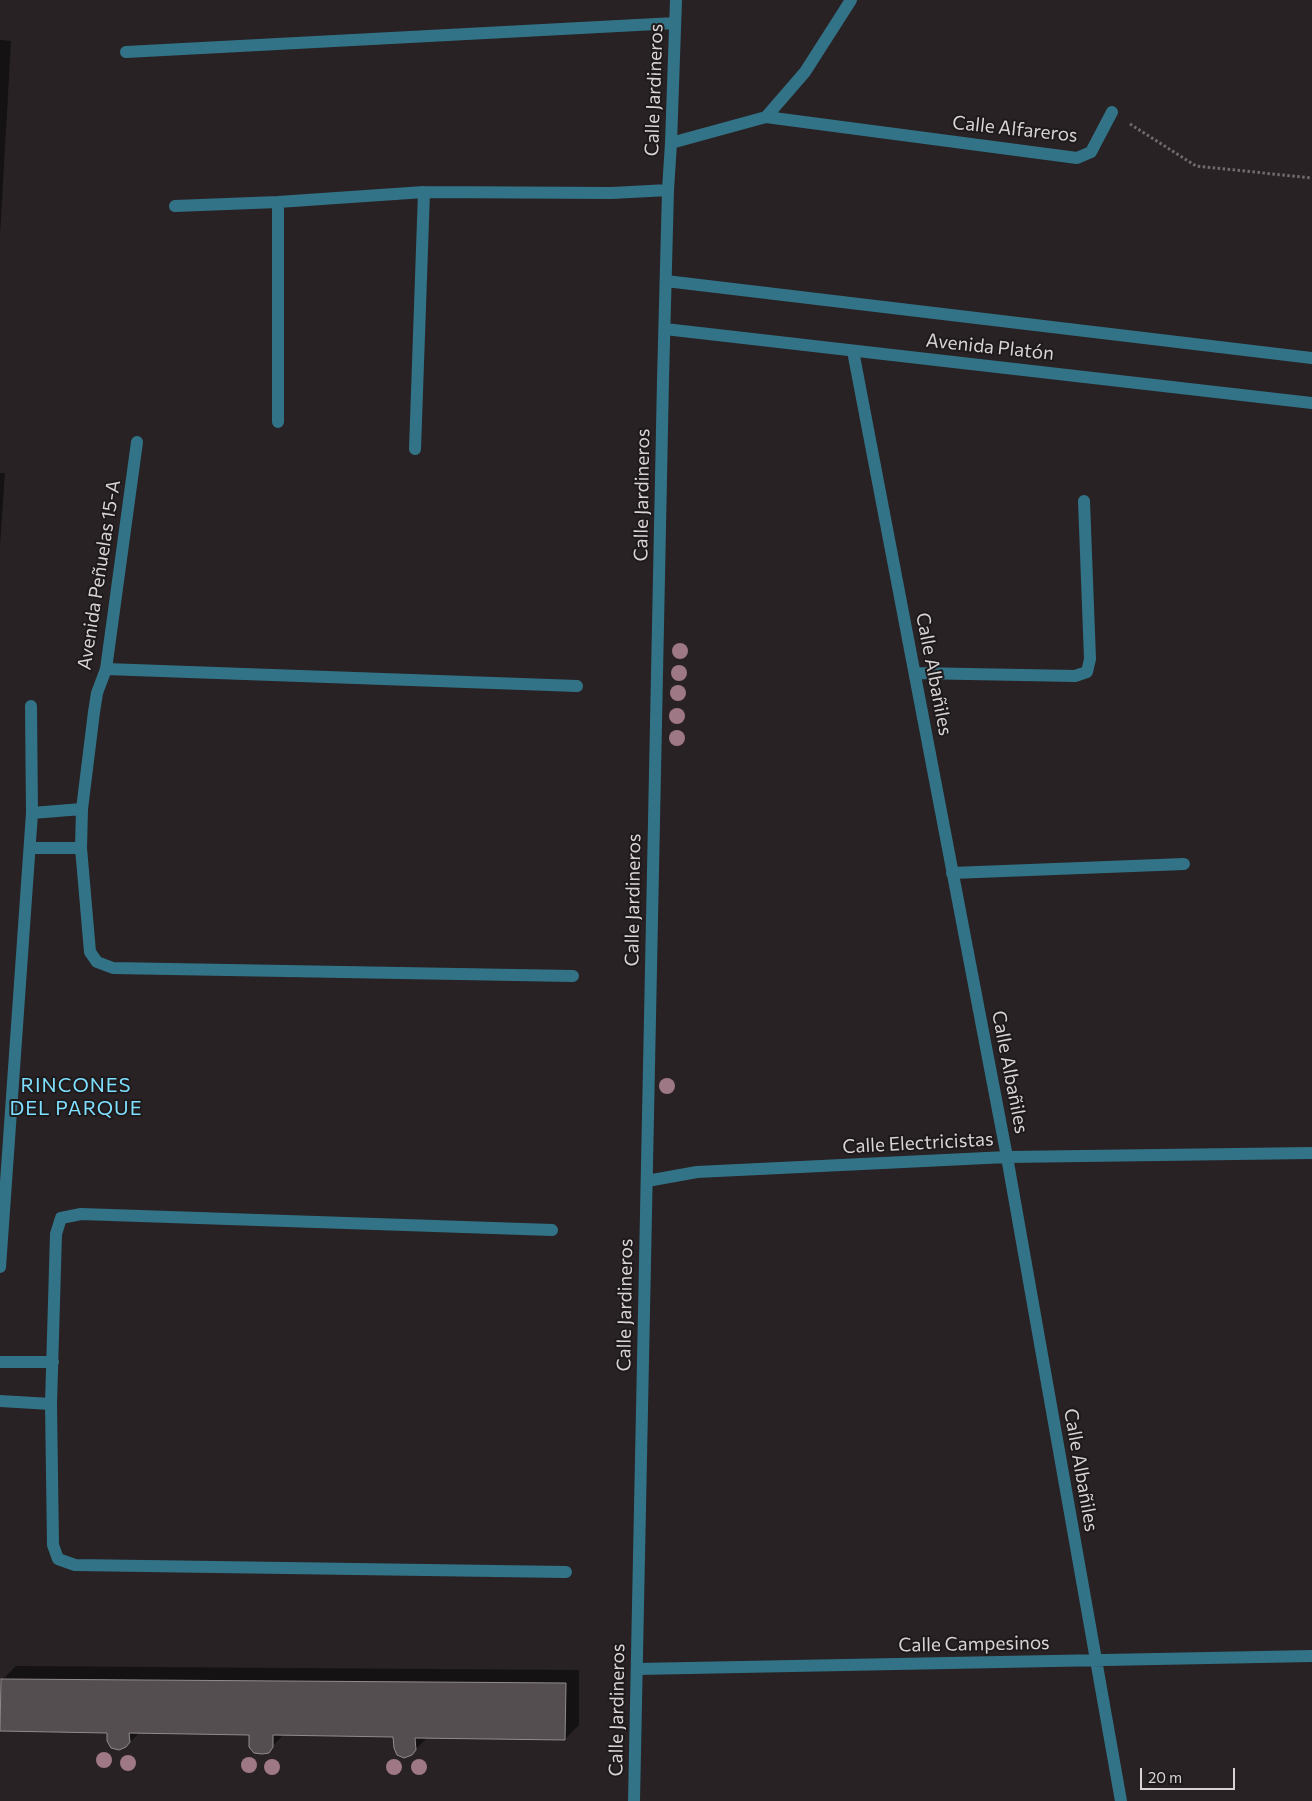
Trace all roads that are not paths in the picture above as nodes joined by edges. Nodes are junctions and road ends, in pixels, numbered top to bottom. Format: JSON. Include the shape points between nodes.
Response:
{"nodes":[{"id":1,"x":676,"y":0,"type":"edge"},
{"id":2,"x":851,"y":0,"type":"edge"},
{"id":3,"x":675,"y":23,"type":"junction"},
{"id":4,"x":126,"y":52,"type":"dead end"},
{"id":5,"x":1112,"y":112,"type":"road end"},
{"id":6,"x":766,"y":118,"type":"junction"},
{"id":7,"x":671,"y":143,"type":"junction"},
{"id":8,"x":668,"y":190,"type":"junction"},
{"id":9,"x":424,"y":192,"type":"junction"},
{"id":10,"x":278,"y":202,"type":"junction"},
{"id":11,"x":175,"y":206,"type":"dead end"},
{"id":12,"x":666,"y":281,"type":"junction"},
{"id":13,"x":664,"y":329,"type":"junction"},
{"id":14,"x":853,"y":350,"type":"junction"},
{"id":15,"x":1312,"y":358,"type":"edge"},
{"id":16,"x":1312,"y":402,"type":"edge"},
{"id":17,"x":278,"y":422,"type":"dead end"},
{"id":18,"x":137,"y":442,"type":"dead end"},
{"id":19,"x":415,"y":449,"type":"dead end"},
{"id":20,"x":1084,"y":501,"type":"dead end"},
{"id":21,"x":106,"y":669,"type":"junction"},
{"id":22,"x":914,"y":674,"type":"junction"},
{"id":23,"x":577,"y":686,"type":"dead end"},
{"id":24,"x":31,"y":706,"type":"dead end"},
{"id":25,"x":82,"y":809,"type":"junction"},
{"id":26,"x":32,"y":813,"type":"junction"},
{"id":27,"x":30,"y":848,"type":"junction"},
{"id":28,"x":81,"y":848,"type":"junction"},
{"id":29,"x":1184,"y":864,"type":"dead end"},
{"id":30,"x":952,"y":873,"type":"junction"},
{"id":31,"x":573,"y":976,"type":"dead end"},
{"id":32,"x":1312,"y":1153,"type":"edge"},
{"id":33,"x":1007,"y":1157,"type":"junction"},
{"id":34,"x":646,"y":1181,"type":"junction"},
{"id":35,"x":552,"y":1230,"type":"dead end"},
{"id":36,"x":0,"y":1267,"type":"edge"},
{"id":37,"x":0,"y":1362,"type":"edge"},
{"id":38,"x":53,"y":1362,"type":"junction"},
{"id":39,"x":0,"y":1402,"type":"edge"},
{"id":40,"x":51,"y":1404,"type":"junction"},
{"id":41,"x":566,"y":1572,"type":"dead end"},
{"id":42,"x":1312,"y":1656,"type":"edge"},
{"id":43,"x":1096,"y":1660,"type":"junction"},
{"id":44,"x":637,"y":1669,"type":"junction"},
{"id":45,"x":634,"y":1801,"type":"edge"},
{"id":46,"x":1121,"y":1801,"type":"edge"}],
"edges":[{"from":1,"to":3,"type":"street","name":"Calle Jardineros"},
{"from":2,"to":6,"type":"street","via":[[805,72]]},
{"from":3,"to":4,"type":"street"},
{"from":3,"to":7,"type":"street","name":"Calle Jardineros"},
{"from":5,"to":6,"type":"street","name":"Calle Alfareros","via":[[1091,152],[1077,158]]},
{"from":6,"to":7,"type":"street"},
{"from":7,"to":8,"type":"street","name":"Calle Jardineros"},
{"from":8,"to":9,"type":"street","via":[[612,193]]},
{"from":8,"to":12,"type":"street","name":"Calle Jardineros"},
{"from":9,"to":10,"type":"street"},
{"from":9,"to":19,"type":"street"},
{"from":10,"to":11,"type":"street"},
{"from":10,"to":17,"type":"street"},
{"from":12,"to":13,"type":"street","name":"Calle Jardineros"},
{"from":12,"to":15,"type":"street","name":"Avenida Platón"},
{"from":13,"to":14,"type":"street","name":"Avenida Platón"},
{"from":13,"to":34,"type":"street","name":"Calle Jardineros"},
{"from":14,"to":16,"type":"street","name":"Avenida Platón"},
{"from":14,"to":22,"type":"street","name":"Calle Albañiles"},
{"from":18,"to":21,"type":"street","name":"Avenida Peñuelas 15-A"},
{"from":20,"to":22,"type":"street","via":[[1090,659],[1087,672],[1075,676]]},
{"from":21,"to":23,"type":"street"},
{"from":21,"to":25,"type":"street","name":"Avenida Peñuelas 15-A","via":[[97,693]]},
{"from":22,"to":30,"type":"street","name":"Calle Albañiles"},
{"from":24,"to":26,"type":"street"},
{"from":25,"to":26,"type":"street"},
{"from":25,"to":28,"type":"street","name":"Avenida Peñuelas 15-A"},
{"from":26,"to":27,"type":"street"},
{"from":27,"to":28,"type":"street"},
{"from":27,"to":36,"type":"street"},
{"from":28,"to":31,"type":"street","name":"Avenida Peñuelas 15-A","via":[[90,952],[97,962],[113,968]]},
{"from":29,"to":30,"type":"street"},
{"from":30,"to":33,"type":"street","name":"Calle Albañiles"},
{"from":32,"to":33,"type":"street","name":"Calle Electricistas"},
{"from":33,"to":34,"type":"street","name":"Calle Electricistas","via":[[697,1172]]},
{"from":33,"to":43,"type":"street","name":"Calle Albañiles"},
{"from":34,"to":44,"type":"street","name":"Calle Jardineros"},
{"from":35,"to":38,"type":"street","via":[[81,1214],[60,1218],[56,1234]]},
{"from":37,"to":38,"type":"street"},
{"from":38,"to":40,"type":"street"},
{"from":39,"to":40,"type":"street"},
{"from":40,"to":41,"type":"street","via":[[53,1545],[58,1560],[75,1565]]},
{"from":42,"to":43,"type":"street","name":"Calle Campesinos"},
{"from":43,"to":44,"type":"street","name":"Calle Campesinos"},
{"from":43,"to":46,"type":"street","name":"Calle Albañiles"},
{"from":44,"to":45,"type":"street","name":"Calle Jardineros"}]}
